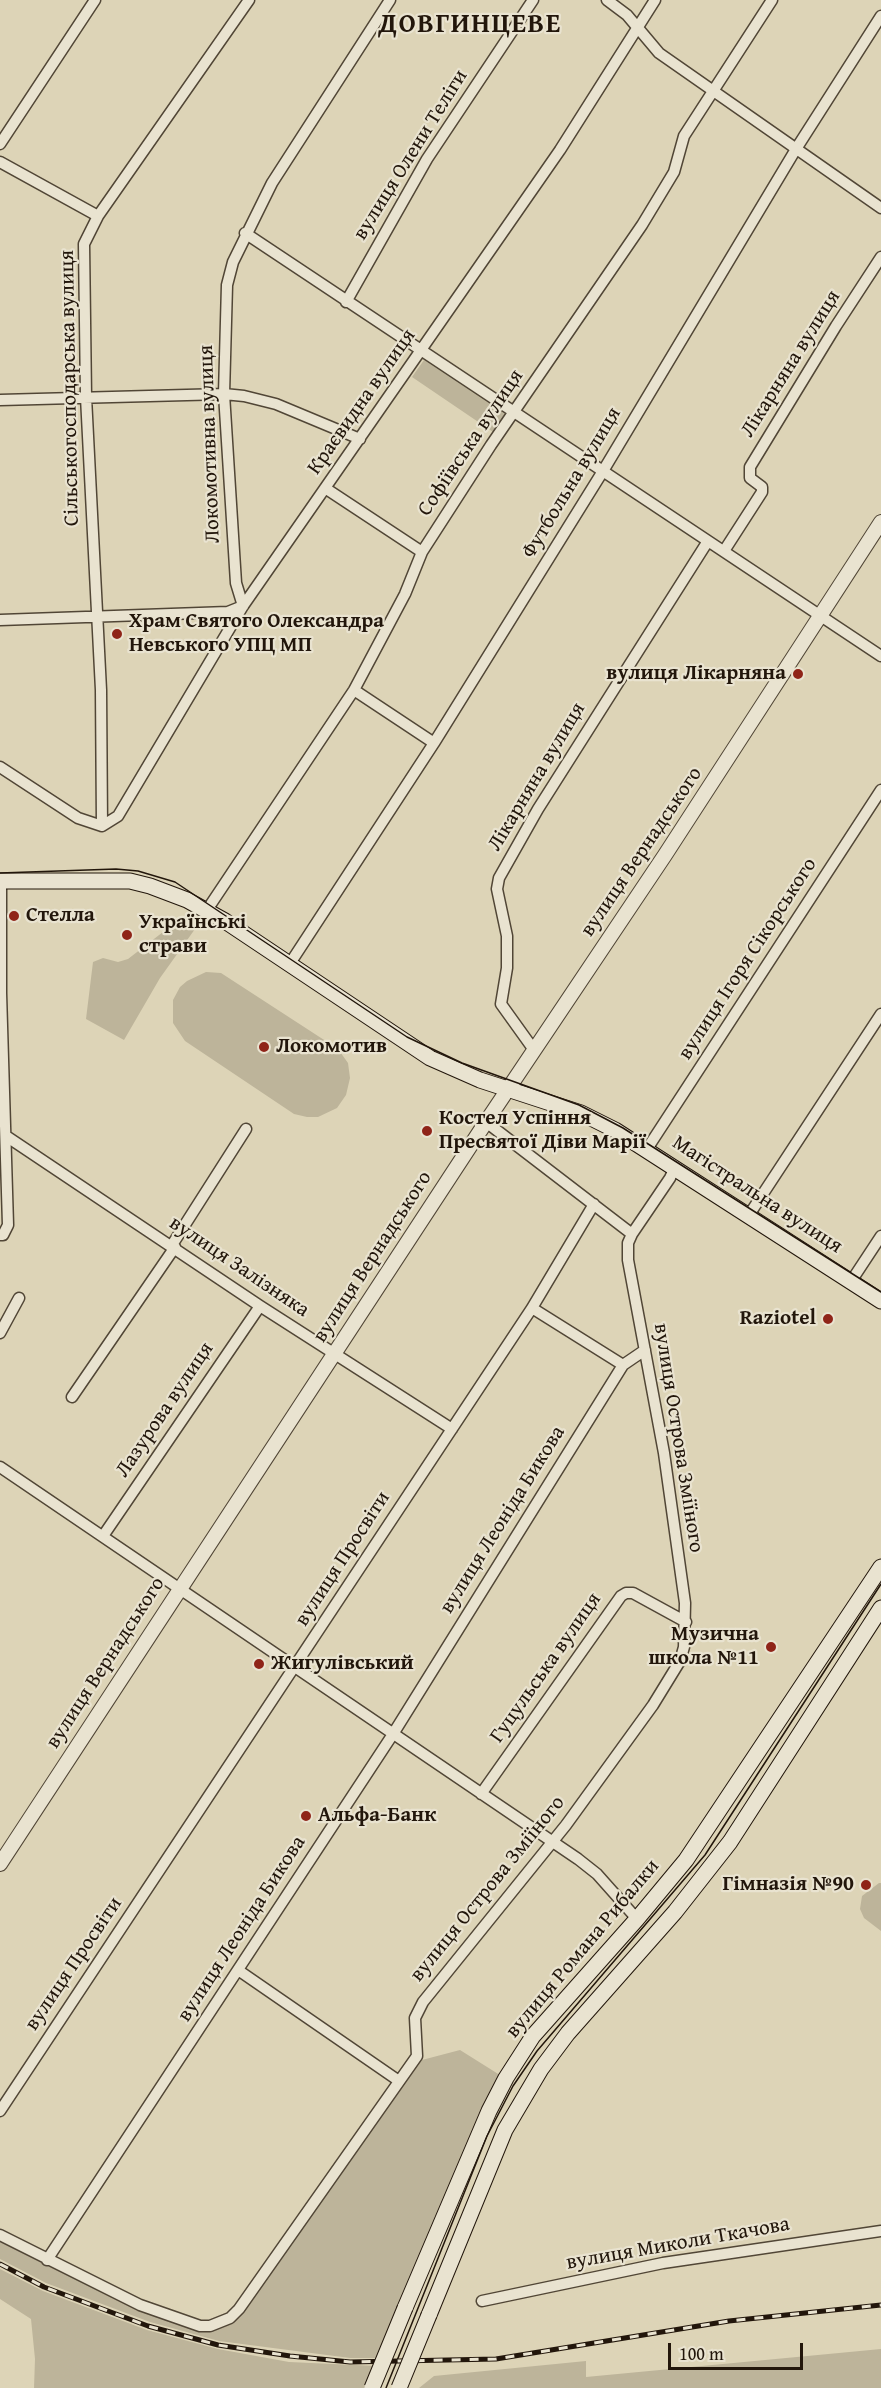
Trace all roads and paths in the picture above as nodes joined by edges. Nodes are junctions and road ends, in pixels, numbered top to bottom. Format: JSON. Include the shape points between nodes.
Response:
{"nodes":[{"id":1,"x":94,"y":0,"type":"edge"},
{"id":2,"x":249,"y":0,"type":"edge"},
{"id":3,"x":390,"y":0,"type":"edge"},
{"id":4,"x":533,"y":0,"type":"edge"},
{"id":5,"x":607,"y":0,"type":"edge"},
{"id":6,"x":655,"y":0,"type":"edge"},
{"id":7,"x":772,"y":0,"type":"edge"},
{"id":8,"x":881,"y":16,"type":"edge"},
{"id":9,"x":638,"y":26,"type":"junction"},
{"id":10,"x":714,"y":90,"type":"junction"},
{"id":11,"x":0,"y":144,"type":"edge"},
{"id":12,"x":796,"y":149,"type":"junction"},
{"id":13,"x":0,"y":162,"type":"edge"},
{"id":14,"x":881,"y":208,"type":"edge"},
{"id":15,"x":98,"y":216,"type":"junction"},
{"id":16,"x":245,"y":233,"type":"junction"},
{"id":17,"x":881,"y":257,"type":"edge"},
{"id":18,"x":346,"y":302,"type":"junction"},
{"id":19,"x":422,"y":351,"type":"junction"},
{"id":20,"x":224,"y":394,"type":"junction"},
{"id":21,"x":86,"y":397,"type":"junction"},
{"id":22,"x":0,"y":400,"type":"edge"},
{"id":23,"x":514,"y":413,"type":"junction"},
{"id":24,"x":360,"y":439,"type":"junction"},
{"id":25,"x":603,"y":471,"type":"junction"},
{"id":26,"x":325,"y":488,"type":"junction"},
{"id":27,"x":881,"y":522,"type":"edge"},
{"id":28,"x":708,"y":540,"type":"junction"},
{"id":29,"x":724,"y":551,"type":"junction"},
{"id":30,"x":422,"y":552,"type":"junction"},
{"id":31,"x":243,"y":606,"type":"junction"},
{"id":32,"x":97,"y":616,"type":"junction"},
{"id":33,"x":822,"y":617,"type":"junction"},
{"id":34,"x":0,"y":620,"type":"edge"},
{"id":35,"x":881,"y":656,"type":"edge"},
{"id":36,"x":354,"y":690,"type":"junction"},
{"id":37,"x":434,"y":743,"type":"junction"},
{"id":38,"x":0,"y":767,"type":"edge"},
{"id":39,"x":881,"y":790,"type":"edge"},
{"id":40,"x":102,"y":826,"type":"junction"},
{"id":41,"x":1,"y":881,"type":"edge"},
{"id":42,"x":207,"y":910,"type":"junction"},
{"id":43,"x":289,"y":965,"type":"junction"},
{"id":44,"x":881,"y":1014,"type":"edge"},
{"id":45,"x":534,"y":1050,"type":"junction"},
{"id":46,"x":508,"y":1090,"type":"junction"},
{"id":47,"x":486,"y":1122,"type":"junction"},
{"id":48,"x":246,"y":1129,"type":"dead end"},
{"id":49,"x":6,"y":1136,"type":"junction"},
{"id":50,"x":647,"y":1149,"type":"junction"},
{"id":51,"x":675,"y":1167,"type":"junction"},
{"id":52,"x":594,"y":1204,"type":"junction"},
{"id":53,"x":749,"y":1215,"type":"junction"},
{"id":54,"x":0,"y":1234,"type":"edge"},
{"id":55,"x":632,"y":1234,"type":"junction"},
{"id":56,"x":881,"y":1236,"type":"edge"},
{"id":57,"x":174,"y":1246,"type":"junction"},
{"id":58,"x":852,"y":1280,"type":"junction"},
{"id":59,"x":19,"y":1298,"type":"dead end"},
{"id":60,"x":881,"y":1301,"type":"edge"},
{"id":61,"x":260,"y":1306,"type":"junction"},
{"id":62,"x":532,"y":1308,"type":"junction"},
{"id":63,"x":0,"y":1333,"type":"edge"},
{"id":64,"x":645,"y":1350,"type":"junction"},
{"id":65,"x":334,"y":1354,"type":"junction"},
{"id":66,"x":622,"y":1365,"type":"junction"},
{"id":67,"x":72,"y":1397,"type":"dead end"},
{"id":68,"x":452,"y":1429,"type":"junction"},
{"id":69,"x":0,"y":1467,"type":"edge"},
{"id":70,"x":103,"y":1536,"type":"junction"},
{"id":71,"x":881,"y":1567,"type":"edge"},
{"id":72,"x":179,"y":1590,"type":"junction"},
{"id":73,"x":881,"y":1608,"type":"edge"},
{"id":74,"x":686,"y":1622,"type":"junction"},
{"id":75,"x":295,"y":1667,"type":"junction"},
{"id":76,"x":393,"y":1734,"type":"junction"},
{"id":77,"x":481,"y":1794,"type":"junction"},
{"id":78,"x":552,"y":1842,"type":"junction"},
{"id":79,"x":0,"y":1864,"type":"edge"},
{"id":80,"x":637,"y":1919,"type":"junction"},
{"id":81,"x":238,"y":1970,"type":"junction"},
{"id":82,"x":399,"y":2081,"type":"junction"},
{"id":83,"x":0,"y":2111,"type":"edge"},
{"id":84,"x":881,"y":2231,"type":"edge"},
{"id":85,"x":0,"y":2235,"type":"edge"},
{"id":86,"x":47,"y":2260,"type":"junction"},
{"id":87,"x":482,"y":2301,"type":"dead end"},
{"id":88,"x":372,"y":2388,"type":"edge"},
{"id":89,"x":399,"y":2388,"type":"edge"}],
"edges":[{"from":1,"to":11,"type":"street"},
{"from":2,"to":15,"type":"street","name":"Сільськогосподарська вулиця"},
{"from":3,"to":16,"type":"street","name":"Локомотивна вулиця","via":[[272,183]]},
{"from":4,"to":18,"type":"street","name":"вулиця Олени Теліги","via":[[427,159]]},
{"from":5,"to":9,"type":"street"},
{"from":6,"to":9,"type":"street","name":"Краєвидна вулиця"},
{"from":7,"to":10,"type":"street","name":"Софіївська вулиця"},
{"from":8,"to":12,"type":"street","name":"Футбольна вулиця"},
{"from":9,"to":10,"type":"street","via":[[659,52]]},
{"from":9,"to":19,"type":"street","name":"Краєвидна вулиця","via":[[560,150]]},
{"from":10,"to":12,"type":"street"},
{"from":10,"to":23,"type":"street","name":"Софіївська вулиця","via":[[684,136],[674,172],[642,225]]},
{"from":12,"to":14,"type":"street"},
{"from":12,"to":25,"type":"street","name":"Футбольна вулиця"},
{"from":13,"to":15,"type":"street"},
{"from":15,"to":21,"type":"street","name":"Сільськогосподарська вулиця","via":[[84,243]]},
{"from":16,"to":18,"type":"street"},
{"from":16,"to":20,"type":"street","name":"Локомотивна вулиця","via":[[227,285]]},
{"from":17,"to":29,"type":"street","name":"Лікарняна вулиця","via":[[750,467],[750,478],[762,492]]},
{"from":18,"to":19,"type":"street"},
{"from":19,"to":23,"type":"street"},
{"from":19,"to":24,"type":"street","name":"Краєвидна вулиця"},
{"from":20,"to":21,"type":"street"},
{"from":20,"to":24,"type":"street","via":[[276,404]]},
{"from":20,"to":31,"type":"street","name":"Локомотивна вулиця","via":[[236,583]]},
{"from":21,"to":22,"type":"street"},
{"from":21,"to":32,"type":"street","name":"Сільськогосподарська вулиця"},
{"from":23,"to":25,"type":"street"},
{"from":23,"to":30,"type":"street","name":"Софіївська вулиця"},
{"from":24,"to":26,"type":"street","name":"Краєвидна вулиця"},
{"from":25,"to":28,"type":"street"},
{"from":25,"to":37,"type":"street","name":"Футбольна вулиця"},
{"from":26,"to":30,"type":"street"},
{"from":26,"to":31,"type":"street","name":"Краєвидна вулиця"},
{"from":27,"to":33,"type":"street","name":"вулиця Вернадського"},
{"from":28,"to":29,"type":"street"},
{"from":28,"to":45,"type":"street","name":"Лікарняна вулиця","via":[[499,878],[497,889],[507,936],[501,1004]]},
{"from":29,"to":33,"type":"street"},
{"from":30,"to":36,"type":"street","name":"Софіївська вулиця","via":[[405,594]]},
{"from":31,"to":32,"type":"street","via":[[228,612]]},
{"from":31,"to":40,"type":"street","name":"Краєвидна вулиця","via":[[118,816]]},
{"from":32,"to":34,"type":"street"},
{"from":32,"to":40,"type":"street","name":"Сільськогосподарська вулиця"},
{"from":33,"to":35,"type":"street"},
{"from":33,"to":45,"type":"street","name":"вулиця Вернадського"},
{"from":36,"to":37,"type":"street"},
{"from":36,"to":42,"type":"street","name":"Софіївська вулиця"},
{"from":37,"to":43,"type":"street","name":"Футбольна вулиця"},
{"from":38,"to":40,"type":"street","via":[[78,818]]},
{"from":39,"to":50,"type":"street","name":"вулиця Ігоря Сікорського"},
{"from":41,"to":42,"type":"main road","name":"Магістральна вулиця","via":[[130,881]]},
{"from":41,"to":49,"type":"street"},
{"from":42,"to":43,"type":"main road","name":"Магістральна вулиця"},
{"from":43,"to":46,"type":"main road","name":"Магістральна вулиця","via":[[430,1058]]},
{"from":44,"to":53,"type":"street"},
{"from":45,"to":46,"type":"street","name":"вулиця Вернадського"},
{"from":46,"to":47,"type":"street","name":"вулиця Вернадського"},
{"from":46,"to":50,"type":"main road","name":"Магістральна вулиця","via":[[598,1120]]},
{"from":47,"to":52,"type":"street"},
{"from":47,"to":65,"type":"street","name":"вулиця Вернадського"},
{"from":48,"to":57,"type":"street"},
{"from":49,"to":54,"type":"street","via":[[8,1225]]},
{"from":49,"to":57,"type":"street","name":"вулиця Залізняка"},
{"from":50,"to":51,"type":"main road","name":"Магістральна вулиця"},
{"from":51,"to":53,"type":"main road","name":"Магістральна вулиця"},
{"from":51,"to":55,"type":"street"},
{"from":52,"to":55,"type":"street"},
{"from":52,"to":62,"type":"street","name":"вулиця Просвіти"},
{"from":53,"to":58,"type":"main road","name":"Магістральна вулиця"},
{"from":55,"to":64,"type":"street","name":"вулиця Острова Зміїного","via":[[628,1260]]},
{"from":56,"to":58,"type":"street"},
{"from":57,"to":61,"type":"street","name":"вулиця Залізняка"},
{"from":57,"to":67,"type":"street"},
{"from":58,"to":60,"type":"main road","name":"Магістральна вулиця"},
{"from":59,"to":63,"type":"street"},
{"from":61,"to":65,"type":"street","name":"вулиця Залізняка"},
{"from":61,"to":70,"type":"street","name":"Лазурова вулиця"},
{"from":62,"to":66,"type":"street"},
{"from":62,"to":68,"type":"street","name":"вулиця Просвіти"},
{"from":64,"to":66,"type":"street","name":"вулиця Леоніда Бикова"},
{"from":64,"to":74,"type":"street","name":"вулиця Острова Зміїного","via":[[666,1465]]},
{"from":65,"to":68,"type":"street","name":"вулиця Залізняка"},
{"from":65,"to":72,"type":"street","name":"вулиця Вернадського"},
{"from":66,"to":76,"type":"street","name":"вулиця Леоніда Бикова"},
{"from":68,"to":75,"type":"street","name":"вулиця Просвіти"},
{"from":69,"to":70,"type":"street"},
{"from":70,"to":72,"type":"street"},
{"from":71,"to":80,"type":"main road","name":"вулиця Романа Рибалки","via":[[718,1815]]},
{"from":72,"to":75,"type":"street"},
{"from":72,"to":79,"type":"street","name":"вулиця Вернадського"},
{"from":73,"to":89,"type":"main road","name":"вулиця Романа Рибалки","bridge":true,"via":[[730,1842],[541,2069],[505,2130]]},
{"from":74,"to":77,"type":"street","name":"Гуцульська вулиця","via":[[633,1593],[621,1596]]},
{"from":74,"to":78,"type":"street","name":"вулиця Острова Зміїного","via":[[684,1647],[671,1678]]},
{"from":75,"to":76,"type":"street"},
{"from":75,"to":83,"type":"street","name":"вулиця Просвіти"},
{"from":76,"to":77,"type":"street"},
{"from":76,"to":81,"type":"street","name":"вулиця Леоніда Бикова"},
{"from":77,"to":78,"type":"street"},
{"from":78,"to":80,"type":"street","via":[[597,1874]]},
{"from":78,"to":82,"type":"street","name":"вулиця Острова Зміїного","via":[[423,2002],[416,2018],[417,2056]]},
{"from":80,"to":88,"type":"main road","name":"вулиця Романа Рибалки","bridge":true,"via":[[533,2036],[506,2078],[463,2168]]},
{"from":81,"to":82,"type":"street"},
{"from":81,"to":86,"type":"street","name":"вулиця Леоніда Бикова"},
{"from":82,"to":86,"type":"street","name":"вулиця Острова Зміїного","via":[[239,2309],[219,2324],[200,2326],[140,2305]]},
{"from":84,"to":87,"type":"street","name":"вулиця Миколи Ткачова","via":[[663,2264]]},
{"from":85,"to":86,"type":"street","name":"вулиця Острова Зміїного"}]}
